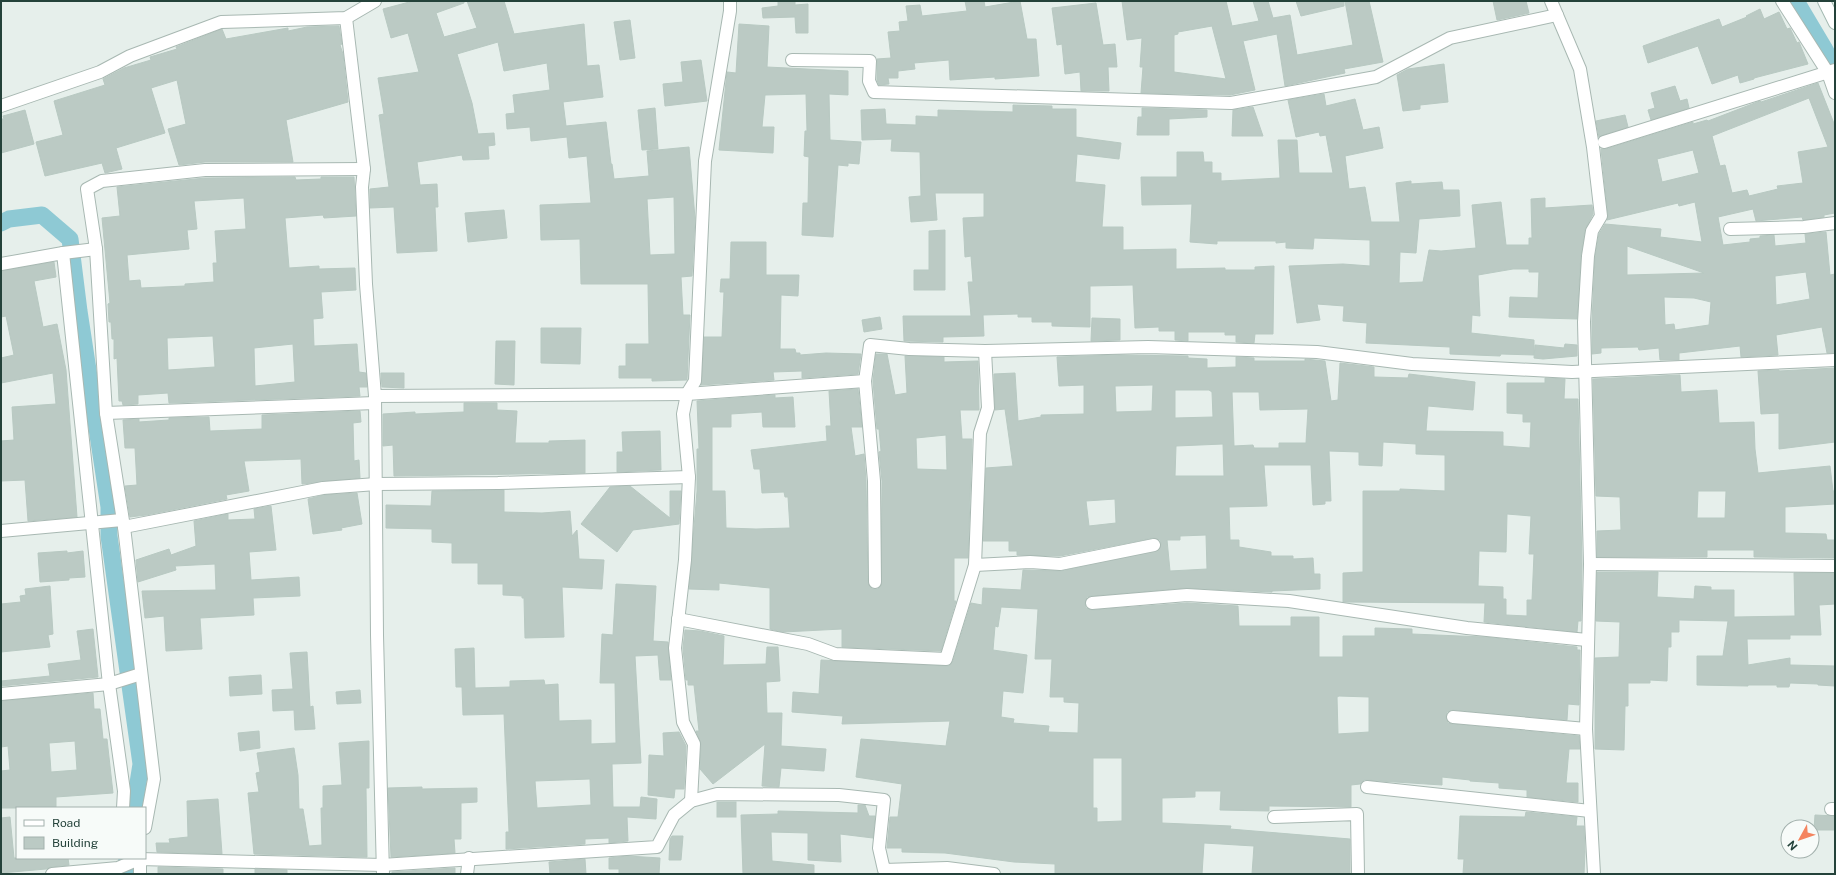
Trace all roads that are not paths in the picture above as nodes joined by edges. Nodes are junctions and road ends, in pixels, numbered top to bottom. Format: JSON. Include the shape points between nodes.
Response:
{"nodes":[{"id":1,"x":375,"y":1,"type":"edge"},
{"id":2,"x":730,"y":1,"type":"edge"},
{"id":3,"x":1551,"y":1,"type":"edge"},
{"id":4,"x":1782,"y":1,"type":"edge"},
{"id":5,"x":1824,"y":1,"type":"edge"},
{"id":6,"x":1557,"y":14,"type":"junction"},
{"id":7,"x":346,"y":18,"type":"junction"},
{"id":8,"x":1835,"y":23,"type":"edge"},
{"id":9,"x":792,"y":60,"type":"dead end"},
{"id":10,"x":1832,"y":72,"type":"edge"},
{"id":11,"x":1835,"y":93,"type":"edge"},
{"id":12,"x":1,"y":106,"type":"edge"},
{"id":13,"x":1604,"y":142,"type":"dead end"},
{"id":14,"x":364,"y":169,"type":"junction"},
{"id":15,"x":1835,"y":223,"type":"edge"},
{"id":16,"x":1730,"y":229,"type":"dead end"},
{"id":17,"x":96,"y":249,"type":"junction"},
{"id":18,"x":63,"y":253,"type":"junction"},
{"id":19,"x":1,"y":264,"type":"edge"},
{"id":20,"x":985,"y":351,"type":"junction"},
{"id":21,"x":1835,"y":360,"type":"edge"},
{"id":22,"x":1586,"y":371,"type":"junction"},
{"id":23,"x":865,"y":382,"type":"junction"},
{"id":24,"x":687,"y":394,"type":"junction"},
{"id":25,"x":375,"y":399,"type":"junction"},
{"id":26,"x":106,"y":413,"type":"junction"},
{"id":27,"x":689,"y":477,"type":"junction"},
{"id":28,"x":376,"y":484,"type":"junction"},
{"id":29,"x":92,"y":522,"type":"junction"},
{"id":30,"x":123,"y":524,"type":"junction"},
{"id":31,"x":1,"y":531,"type":"edge"},
{"id":32,"x":1154,"y":545,"type":"dead end"},
{"id":33,"x":1590,"y":564,"type":"junction"},
{"id":34,"x":975,"y":565,"type":"junction"},
{"id":35,"x":1835,"y":566,"type":"edge"},
{"id":36,"x":875,"y":582,"type":"dead end"},
{"id":37,"x":1092,"y":603,"type":"dead end"},
{"id":38,"x":678,"y":619,"type":"junction"},
{"id":39,"x":1587,"y":640,"type":"junction"},
{"id":40,"x":141,"y":674,"type":"junction"},
{"id":41,"x":109,"y":684,"type":"junction"},
{"id":42,"x":1,"y":694,"type":"edge"},
{"id":43,"x":1453,"y":717,"type":"dead end"},
{"id":44,"x":1586,"y":729,"type":"junction"},
{"id":45,"x":1367,"y":787,"type":"dead end"},
{"id":46,"x":691,"y":801,"type":"junction"},
{"id":47,"x":123,"y":807,"type":"edge"},
{"id":48,"x":1590,"y":811,"type":"junction"},
{"id":49,"x":1274,"y":818,"type":"dead end"},
{"id":50,"x":146,"y":823,"type":"edge"},
{"id":51,"x":146,"y":858,"type":"edge"},
{"id":52,"x":469,"y":858,"type":"junction"},
{"id":53,"x":138,"y":859,"type":"edge"},
{"id":54,"x":140,"y":859,"type":"edge"},
{"id":55,"x":118,"y":867,"type":"edge"},
{"id":56,"x":382,"y":869,"type":"edge"},
{"id":57,"x":52,"y":874,"type":"edge"},
{"id":58,"x":140,"y":874,"type":"edge"},
{"id":59,"x":467,"y":874,"type":"edge"},
{"id":60,"x":994,"y":874,"type":"edge"},
{"id":61,"x":1358,"y":874,"type":"edge"},
{"id":62,"x":1594,"y":874,"type":"edge"}],
"edges":[{"from":1,"to":7,"type":"street"},
{"from":2,"to":24,"type":"street","via":[[705,161],[695,381]]},
{"from":3,"to":6,"type":"street"},
{"from":4,"to":10,"type":"street"},
{"from":5,"to":8,"type":"street"},
{"from":6,"to":9,"type":"street","via":[[1450,38],[1376,77],[1231,103],[874,92],[869,81],[870,60]]},
{"from":6,"to":22,"type":"street","via":[[1580,69],[1601,216],[1592,231],[1588,256],[1584,322]]},
{"from":7,"to":12,"type":"street","via":[[221,22],[130,56],[100,72]]},
{"from":7,"to":14,"type":"street"},
{"from":10,"to":11,"type":"street"},
{"from":10,"to":13,"type":"street"},
{"from":14,"to":17,"type":"street","via":[[205,170],[102,181],[87,189]]},
{"from":14,"to":25,"type":"street","via":[[362,187],[366,284]]},
{"from":15,"to":16,"type":"street","via":[[1804,227]]},
{"from":17,"to":18,"type":"street"},
{"from":17,"to":26,"type":"street"},
{"from":18,"to":19,"type":"street"},
{"from":18,"to":29,"type":"street"},
{"from":20,"to":22,"type":"street","via":[[1148,347],[1317,352],[1412,364]]},
{"from":20,"to":23,"type":"street","via":[[870,345]]},
{"from":20,"to":34,"type":"street","via":[[988,408],[980,433]]},
{"from":21,"to":22,"type":"street"},
{"from":22,"to":33,"type":"street"},
{"from":23,"to":24,"type":"street"},
{"from":23,"to":36,"type":"street","via":[[874,481]]},
{"from":24,"to":25,"type":"street"},
{"from":24,"to":27,"type":"street","via":[[684,414]]},
{"from":25,"to":26,"type":"street"},
{"from":25,"to":28,"type":"street"},
{"from":26,"to":30,"type":"street"},
{"from":27,"to":28,"type":"street"},
{"from":27,"to":38,"type":"street"},
{"from":28,"to":30,"type":"street","via":[[323,488]]},
{"from":28,"to":56,"type":"street"},
{"from":29,"to":30,"type":"street"},
{"from":29,"to":31,"type":"street"},
{"from":29,"to":41,"type":"street"},
{"from":30,"to":40,"type":"street"},
{"from":32,"to":34,"type":"street","via":[[1060,564],[1030,562]]},
{"from":33,"to":35,"type":"street"},
{"from":33,"to":39,"type":"street"},
{"from":34,"to":38,"type":"street","via":[[946,659],[835,654],[808,644]]},
{"from":37,"to":39,"type":"street","via":[[1187,595],[1289,601],[1467,628]]},
{"from":38,"to":46,"type":"street","via":[[675,648],[683,722],[694,744]]},
{"from":39,"to":44,"type":"street"},
{"from":40,"to":41,"type":"street"},
{"from":40,"to":50,"type":"street","via":[[154,779]]},
{"from":41,"to":42,"type":"street"},
{"from":41,"to":47,"type":"street","via":[[124,791]]},
{"from":43,"to":44,"type":"street"},
{"from":44,"to":48,"type":"street"},
{"from":45,"to":48,"type":"street"},
{"from":46,"to":52,"type":"street","via":[[674,815],[657,847]]},
{"from":46,"to":60,"type":"street","via":[[717,794],[839,795],[884,800],[879,848],[884,870],[947,868]]},
{"from":48,"to":62,"type":"street"},
{"from":49,"to":61,"type":"street","via":[[1357,814]]},
{"from":51,"to":56,"type":"street"},
{"from":52,"to":56,"type":"street"},
{"from":52,"to":59,"type":"street"},
{"from":53,"to":55,"type":"street"},
{"from":54,"to":58,"type":"street"},
{"from":55,"to":57,"type":"street"}]}
